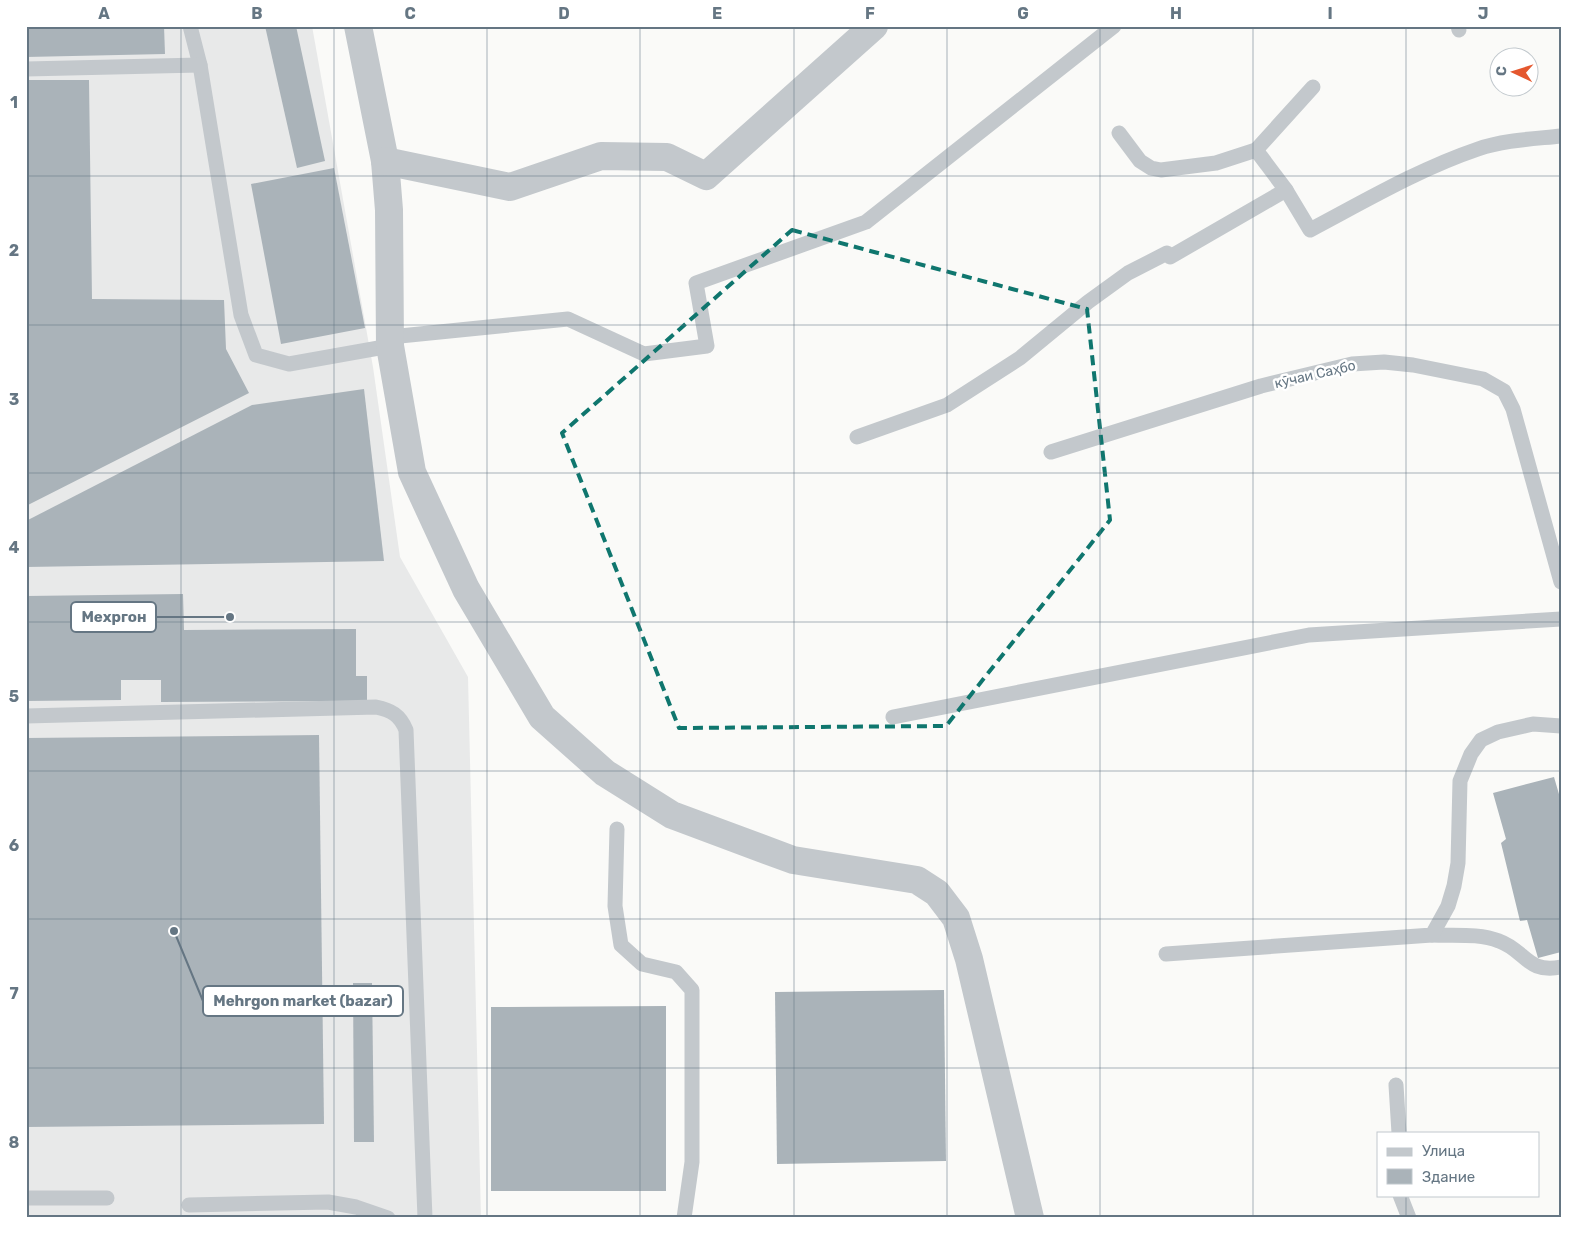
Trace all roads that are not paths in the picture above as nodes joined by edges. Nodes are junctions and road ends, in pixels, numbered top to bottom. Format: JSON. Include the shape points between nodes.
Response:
{"nodes":[{"id":1,"x":190,"y":26,"type":"edge"},
{"id":2,"x":358,"y":26,"type":"edge"},
{"id":3,"x":874,"y":26,"type":"edge"},
{"id":4,"x":1114,"y":26,"type":"edge"},
{"id":5,"x":200,"y":65,"type":"junction"},
{"id":6,"x":26,"y":69,"type":"edge"},
{"id":7,"x":1313,"y":88,"type":"dead end"},
{"id":8,"x":1119,"y":133,"type":"dead end"},
{"id":9,"x":1561,"y":136,"type":"edge"},
{"id":10,"x":1256,"y":150,"type":"junction"},
{"id":11,"x":385,"y":162,"type":"junction"},
{"id":12,"x":1286,"y":190,"type":"junction"},
{"id":13,"x":390,"y":341,"type":"junction"},
{"id":14,"x":857,"y":438,"type":"dead end"},
{"id":15,"x":1051,"y":452,"type":"dead end"},
{"id":16,"x":1561,"y":582,"type":"edge"},
{"id":17,"x":1561,"y":619,"type":"edge"},
{"id":18,"x":26,"y":716,"type":"edge"},
{"id":19,"x":893,"y":717,"type":"dead end"},
{"id":20,"x":1561,"y":726,"type":"edge"},
{"id":21,"x":617,"y":829,"type":"dead end"},
{"id":22,"x":1432,"y":936,"type":"junction"},
{"id":23,"x":1166,"y":954,"type":"dead end"},
{"id":24,"x":1561,"y":967,"type":"edge"},
{"id":25,"x":1396,"y":1085,"type":"dead end"},
{"id":26,"x":1399,"y":1132,"type":"edge"},
{"id":27,"x":1400,"y":1196,"type":"edge"},
{"id":28,"x":26,"y":1198,"type":"edge"},
{"id":29,"x":107,"y":1198,"type":"dead end"},
{"id":30,"x":188,"y":1205,"type":"dead end"},
{"id":31,"x":388,"y":1218,"type":"edge"},
{"id":32,"x":425,"y":1218,"type":"edge"},
{"id":33,"x":684,"y":1218,"type":"edge"},
{"id":34,"x":1030,"y":1218,"type":"edge"},
{"id":35,"x":1409,"y":1218,"type":"edge"}],
"edges":[{"from":1,"to":5,"type":"lane"},
{"from":2,"to":11,"type":"street"},
{"from":3,"to":11,"type":"street","via":[[706,176],[667,157],[601,156],[510,187]]},
{"from":4,"to":13,"type":"lane","via":[[866,222],[696,283],[707,346],[644,354],[568,319]]},
{"from":5,"to":6,"type":"lane"},
{"from":5,"to":13,"type":"lane","via":[[241,315],[256,355],[289,364]]},
{"from":7,"to":10,"type":"lane"},
{"from":8,"to":10,"type":"lane","via":[[1140,161],[1161,170],[1216,163]]},
{"from":9,"to":12,"type":"lane","via":[[1479,148],[1409,178],[1310,230]]},
{"from":10,"to":12,"type":"lane"},
{"from":11,"to":13,"type":"street","via":[[389,210]]},
{"from":12,"to":14,"type":"lane","via":[[1170,258],[1167,253],[1128,273],[1020,358],[947,405]]},
{"from":13,"to":34,"type":"street","via":[[412,472],[466,589],[542,717],[605,773],[672,815],[794,860],[917,880],[937,893],[956,918],[969,959]]},
{"from":15,"to":16,"type":"lane","name":"кӯчаи Саҳбо","via":[[1261,386],[1352,364],[1384,362],[1413,365],[1483,379],[1504,391],[1513,409]]},
{"from":17,"to":19,"type":"lane","via":[[1309,635]]},
{"from":18,"to":32,"type":"lane","via":[[376,707],[387,710],[403,722],[406,730]]},
{"from":20,"to":22,"type":"lane","via":[[1533,724],[1498,732],[1481,740],[1471,754],[1460,781],[1458,863],[1454,886],[1448,906]]},
{"from":21,"to":33,"type":"lane","via":[[615,906],[621,945],[642,964],[676,972],[692,990],[692,1162]]},
{"from":22,"to":23,"type":"lane"},
{"from":22,"to":24,"type":"lane","via":[[1486,937],[1501,941],[1519,952],[1530,964],[1541,968]]},
{"from":25,"to":26,"type":"lane"},
{"from":27,"to":35,"type":"lane"},
{"from":28,"to":29,"type":"lane"},
{"from":30,"to":31,"type":"lane","via":[[328,1202]]}]}
